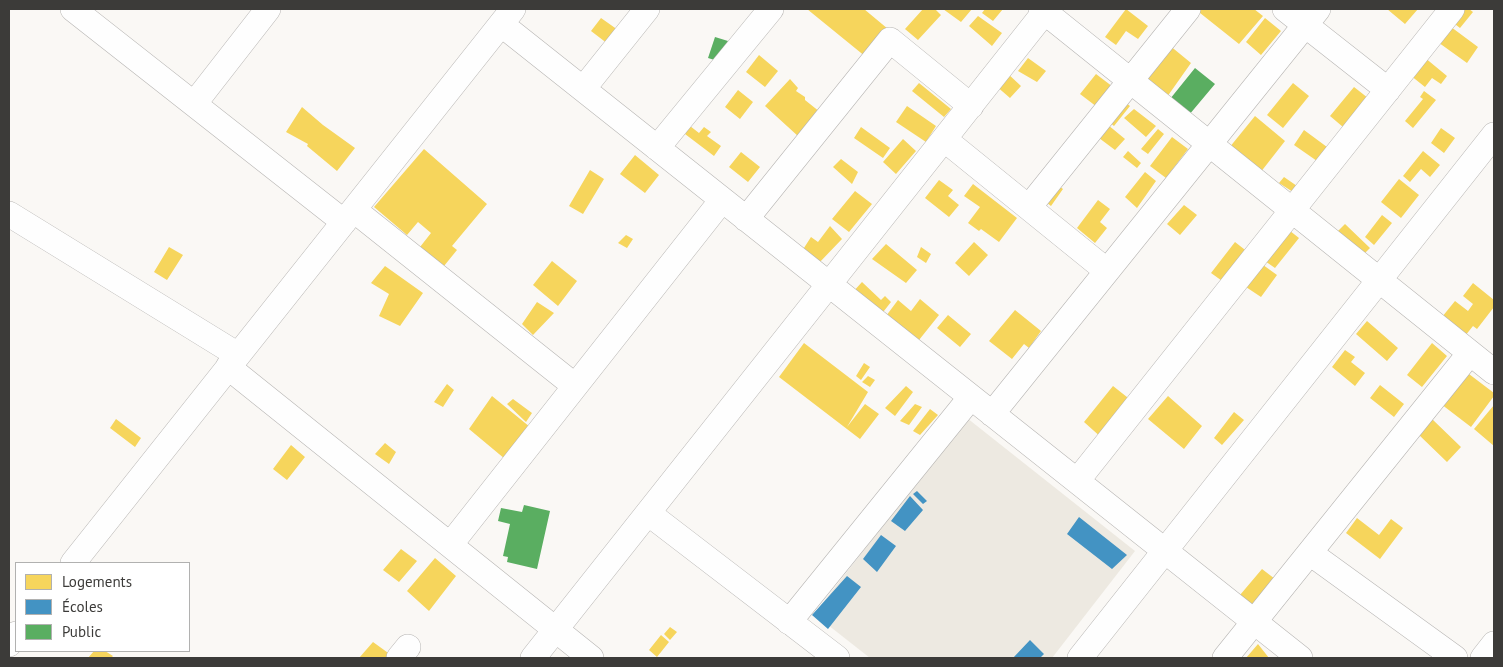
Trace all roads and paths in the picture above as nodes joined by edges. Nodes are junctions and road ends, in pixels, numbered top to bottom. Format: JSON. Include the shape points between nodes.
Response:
{"nodes":[{"id":1,"x":73,"y":9,"type":"edge"},
{"id":2,"x":268,"y":9,"type":"edge"},
{"id":3,"x":647,"y":9,"type":"edge"},
{"id":4,"x":771,"y":9,"type":"edge"},
{"id":5,"x":1188,"y":9,"type":"edge"},
{"id":6,"x":1285,"y":9,"type":"edge"},
{"id":7,"x":1452,"y":9,"type":"edge"},
{"id":8,"x":1044,"y":10,"type":"edge"},
{"id":9,"x":507,"y":16,"type":"edge"},
{"id":10,"x":1312,"y":17,"type":"edge"},
{"id":11,"x":1130,"y":80,"type":"junction"},
{"id":12,"x":583,"y":90,"type":"junction"},
{"id":13,"x":1388,"y":90,"type":"junction"},
{"id":14,"x":194,"y":104,"type":"junction"},
{"id":15,"x":971,"y":106,"type":"junction"},
{"id":16,"x":1494,"y":135,"type":"edge"},
{"id":17,"x":944,"y":139,"type":"junction"},
{"id":18,"x":1210,"y":144,"type":"junction"},
{"id":19,"x":657,"y":148,"type":"junction"},
{"id":20,"x":722,"y":200,"type":"junction"},
{"id":21,"x":1029,"y":207,"type":"junction"},
{"id":22,"x":1292,"y":210,"type":"junction"},
{"id":23,"x":9,"y":214,"type":"edge"},
{"id":24,"x":349,"y":216,"type":"junction"},
{"id":25,"x":746,"y":219,"type":"junction"},
{"id":26,"x":1107,"y":271,"type":"junction"},
{"id":27,"x":1380,"y":280,"type":"junction"},
{"id":28,"x":829,"y":285,"type":"junction"},
{"id":29,"x":1470,"y":353,"type":"junction"},
{"id":30,"x":233,"y":361,"type":"junction"},
{"id":31,"x":1494,"y":372,"type":"edge"},
{"id":32,"x":576,"y":386,"type":"junction"},
{"id":33,"x":971,"y":397,"type":"junction"},
{"id":34,"x":992,"y":414,"type":"junction"},
{"id":35,"x":1077,"y":481,"type":"junction"},
{"id":36,"x":648,"y":513,"type":"junction"},
{"id":37,"x":450,"y":546,"type":"junction"},
{"id":38,"x":1166,"y":551,"type":"junction"},
{"id":39,"x":1310,"y":553,"type":"junction"},
{"id":40,"x":74,"y":562,"type":"edge"},
{"id":41,"x":789,"y":622,"type":"junction"},
{"id":42,"x":1254,"y":622,"type":"junction"},
{"id":43,"x":556,"y":630,"type":"junction"},
{"id":44,"x":1494,"y":644,"type":"edge"},
{"id":45,"x":534,"y":658,"type":"edge"},
{"id":46,"x":591,"y":658,"type":"edge"},
{"id":47,"x":837,"y":658,"type":"edge"},
{"id":48,"x":1081,"y":658,"type":"edge"},
{"id":49,"x":1225,"y":658,"type":"edge"},
{"id":50,"x":1300,"y":658,"type":"edge"},
{"id":51,"x":1455,"y":658,"type":"edge"},
{"id":52,"x":1483,"y":658,"type":"edge"}],
"edges":[{"from":1,"to":14,"type":"street"},
{"from":2,"to":14,"type":"street"},
{"from":3,"to":12,"type":"street"},
{"from":4,"to":19,"type":"street"},
{"from":5,"to":11,"type":"street"},
{"from":6,"to":10,"type":"street"},
{"from":7,"to":13,"type":"street"},
{"from":8,"to":11,"type":"street"},
{"from":8,"to":15,"type":"street"},
{"from":9,"to":12,"type":"street"},
{"from":9,"to":24,"type":"street"},
{"from":10,"to":13,"type":"street"},
{"from":10,"to":18,"type":"street"},
{"from":11,"to":18,"type":"street"},
{"from":11,"to":21,"type":"street"},
{"from":12,"to":19,"type":"street"},
{"from":13,"to":22,"type":"street"},
{"from":14,"to":24,"type":"street"},
{"from":15,"to":17,"type":"street"},
{"from":15,"to":25,"type":"street","via":[[890,40]]},
{"from":16,"to":27,"type":"street"},
{"from":17,"to":21,"type":"street"},
{"from":17,"to":28,"type":"street"},
{"from":18,"to":22,"type":"street"},
{"from":18,"to":26,"type":"street"},
{"from":19,"to":20,"type":"street"},
{"from":20,"to":25,"type":"street"},
{"from":20,"to":32,"type":"street"},
{"from":21,"to":26,"type":"street"},
{"from":22,"to":27,"type":"street"},
{"from":22,"to":35,"type":"street"},
{"from":23,"to":30,"type":"street"},
{"from":24,"to":30,"type":"street"},
{"from":24,"to":32,"type":"street"},
{"from":25,"to":28,"type":"street"},
{"from":26,"to":34,"type":"street"},
{"from":27,"to":29,"type":"street"},
{"from":27,"to":38,"type":"street"},
{"from":28,"to":33,"type":"street"},
{"from":28,"to":36,"type":"street"},
{"from":29,"to":31,"type":"street"},
{"from":29,"to":39,"type":"street"},
{"from":30,"to":37,"type":"street"},
{"from":30,"to":40,"type":"street"},
{"from":32,"to":37,"type":"street"},
{"from":33,"to":34,"type":"street"},
{"from":33,"to":41,"type":"street"},
{"from":34,"to":35,"type":"street"},
{"from":35,"to":38,"type":"street"},
{"from":36,"to":41,"type":"street"},
{"from":36,"to":43,"type":"street"},
{"from":37,"to":43,"type":"street"},
{"from":38,"to":42,"type":"street"},
{"from":38,"to":48,"type":"street"},
{"from":39,"to":42,"type":"street"},
{"from":39,"to":51,"type":"street"},
{"from":41,"to":47,"type":"street"},
{"from":42,"to":49,"type":"street"},
{"from":42,"to":50,"type":"street"},
{"from":43,"to":45,"type":"street"},
{"from":43,"to":46,"type":"street"},
{"from":44,"to":52,"type":"street"}]}
